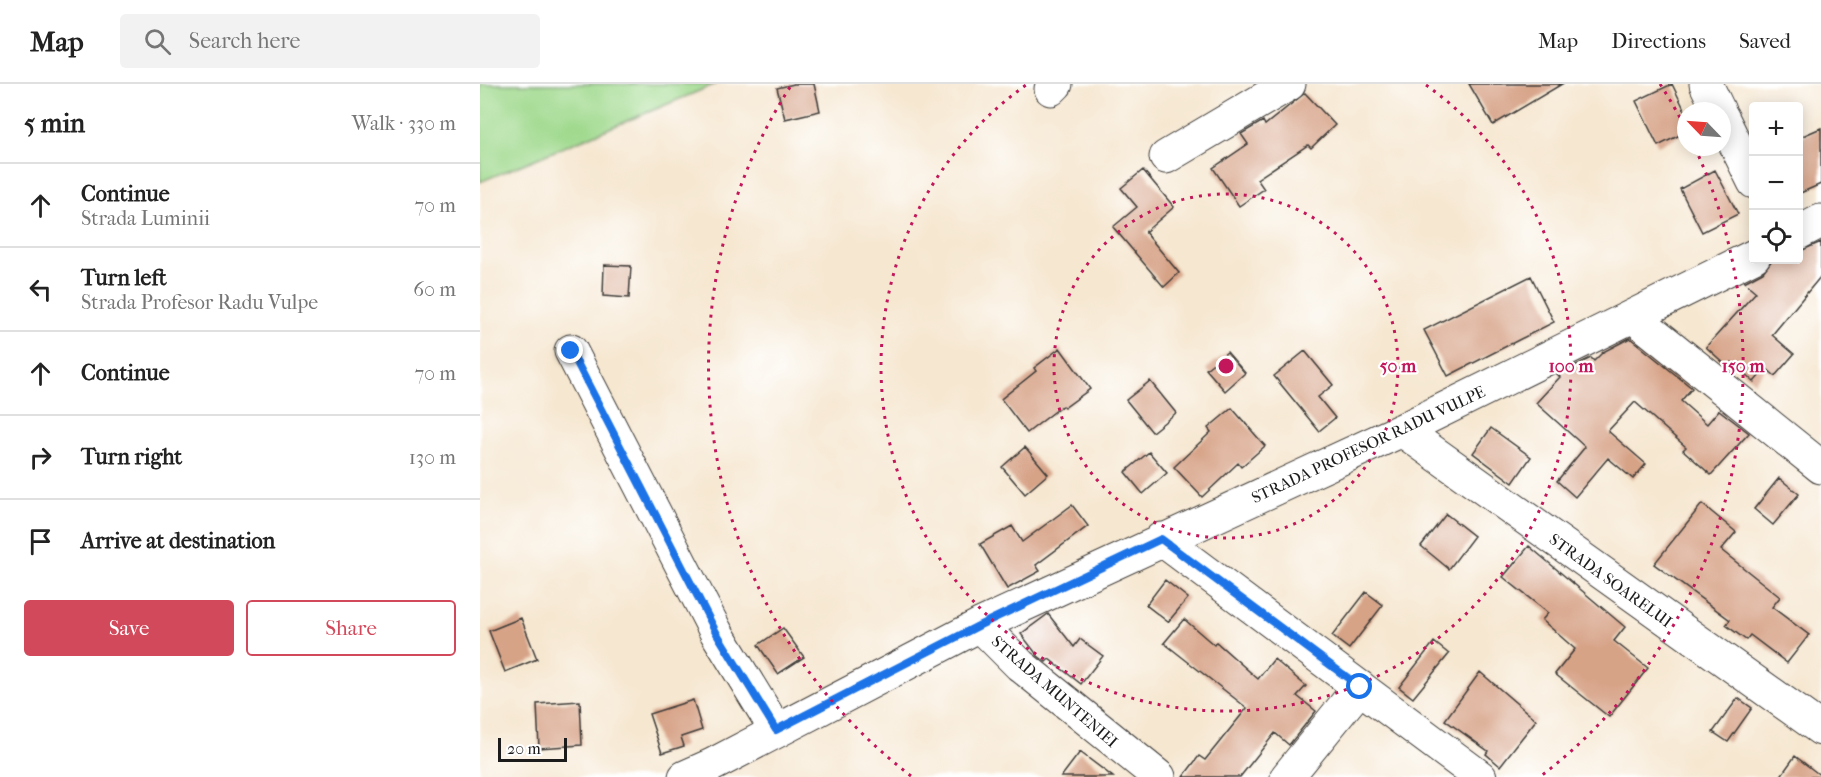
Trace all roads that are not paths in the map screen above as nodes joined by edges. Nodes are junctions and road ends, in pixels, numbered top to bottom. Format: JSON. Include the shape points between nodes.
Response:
{"nodes":[{"id":1,"x":1289,"y":84,"type":"edge"},
{"id":2,"x":1706,"y":84,"type":"edge"},
{"id":3,"x":1715,"y":102,"type":"edge"},
{"id":4,"x":1731,"y":135,"type":"edge"},
{"id":5,"x":1166,"y":157,"type":"dead end"},
{"id":6,"x":1749,"y":172,"type":"edge"},
{"id":7,"x":1821,"y":221,"type":"edge"},
{"id":8,"x":1803,"y":230,"type":"edge"},
{"id":9,"x":1749,"y":258,"type":"edge"},
{"id":10,"x":1634,"y":316,"type":"junction"},
{"id":11,"x":571,"y":351,"type":"dead end"},
{"id":12,"x":1402,"y":430,"type":"junction"},
{"id":13,"x":1821,"y":467,"type":"edge"},
{"id":14,"x":1161,"y":539,"type":"junction"},
{"id":15,"x":980,"y":625,"type":"junction"},
{"id":16,"x":1360,"y":687,"type":"junction"},
{"id":17,"x":1821,"y":729,"type":"edge"},
{"id":18,"x":776,"y":730,"type":"junction"},
{"id":19,"x":685,"y":777,"type":"edge"},
{"id":20,"x":1159,"y":777,"type":"edge"},
{"id":21,"x":1287,"y":777,"type":"edge"},
{"id":22,"x":1480,"y":777,"type":"edge"}],
"edges":[{"from":1,"to":5,"type":"street"},
{"from":2,"to":3,"type":"street"},
{"from":4,"to":6,"type":"street"},
{"from":7,"to":8,"type":"street"},
{"from":9,"to":10,"type":"street","name":"STRADA PROFESOR RADU VULPE"},
{"from":10,"to":12,"type":"street","name":"STRADA PROFESOR RADU VULPE"},
{"from":10,"to":13,"type":"street"},
{"from":11,"to":18,"type":"street","via":[[716,632]]},
{"from":12,"to":14,"type":"street","name":"STRADA PROFESOR RADU VULPE"},
{"from":12,"to":17,"type":"street","name":"STRADA SOARELUI"},
{"from":14,"to":15,"type":"street","name":"STRADA PROFESOR RADU VULPE"},
{"from":14,"to":16,"type":"street"},
{"from":15,"to":18,"type":"street","name":"STRADA PROFESOR RADU VULPE"},
{"from":15,"to":20,"type":"street","name":"STRADA MUNTENIEI","via":[[1020,665]]},
{"from":16,"to":21,"type":"street"},
{"from":16,"to":22,"type":"street"},
{"from":18,"to":19,"type":"street","name":"STRADA PROFESOR RADU VULPE"}]}
